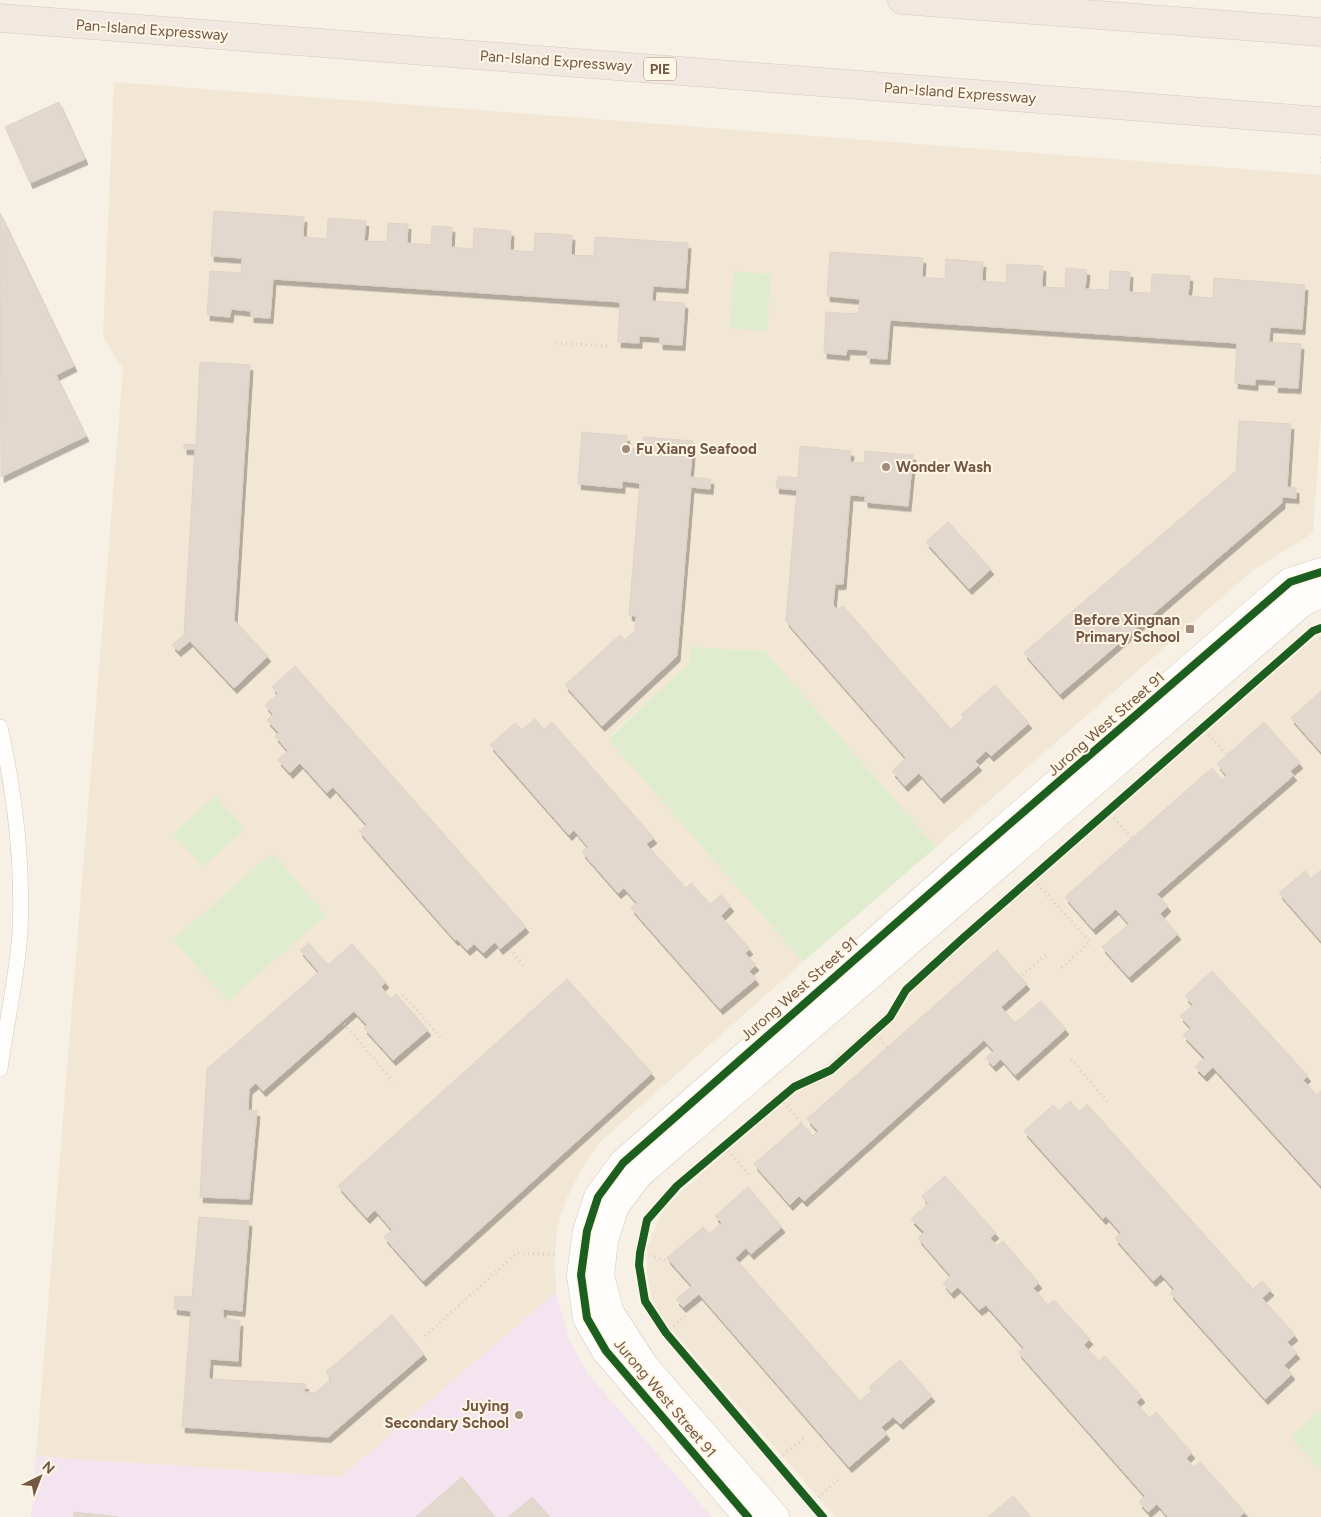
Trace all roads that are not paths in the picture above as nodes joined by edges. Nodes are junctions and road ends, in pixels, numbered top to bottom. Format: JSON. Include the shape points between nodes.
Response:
{"nodes":[{"id":1,"x":902,"y":0,"type":"edge"},
{"id":2,"x":0,"y":18,"type":"edge"},
{"id":3,"x":1321,"y":32,"type":"edge"},
{"id":4,"x":1321,"y":116,"type":"edge"},
{"id":5,"x":1321,"y":121,"type":"edge"},
{"id":6,"x":1321,"y":572,"type":"edge"},
{"id":7,"x":1321,"y":594,"type":"edge"},
{"id":8,"x":0,"y":727,"type":"edge"},
{"id":9,"x":0,"y":1069,"type":"edge"},
{"id":10,"x":748,"y":1517,"type":"edge"},
{"id":11,"x":775,"y":1517,"type":"edge"}],
"edges":[{"from":1,"to":3,"type":"highway"},
{"from":2,"to":4,"type":"highway","name":"Pan-Island Expressway","number":"PIE"},
{"from":2,"to":5,"type":"highway","name":"Pan-Island Expressway","number":"PIE"},
{"from":6,"to":10,"type":"street","name":"Jurong West Street 91","via":[[1290,582],[968,860],[622,1163],[598,1197],[587,1231],[581,1274],[587,1318],[606,1351]]},
{"from":7,"to":11,"type":"street","name":"Jurong West Street 91","via":[[1304,601],[638,1175],[615,1206],[604,1240],[600,1276],[610,1313],[644,1367]]},
{"from":8,"to":9,"type":"lane","via":[[19,853],[20,933]]}]}
